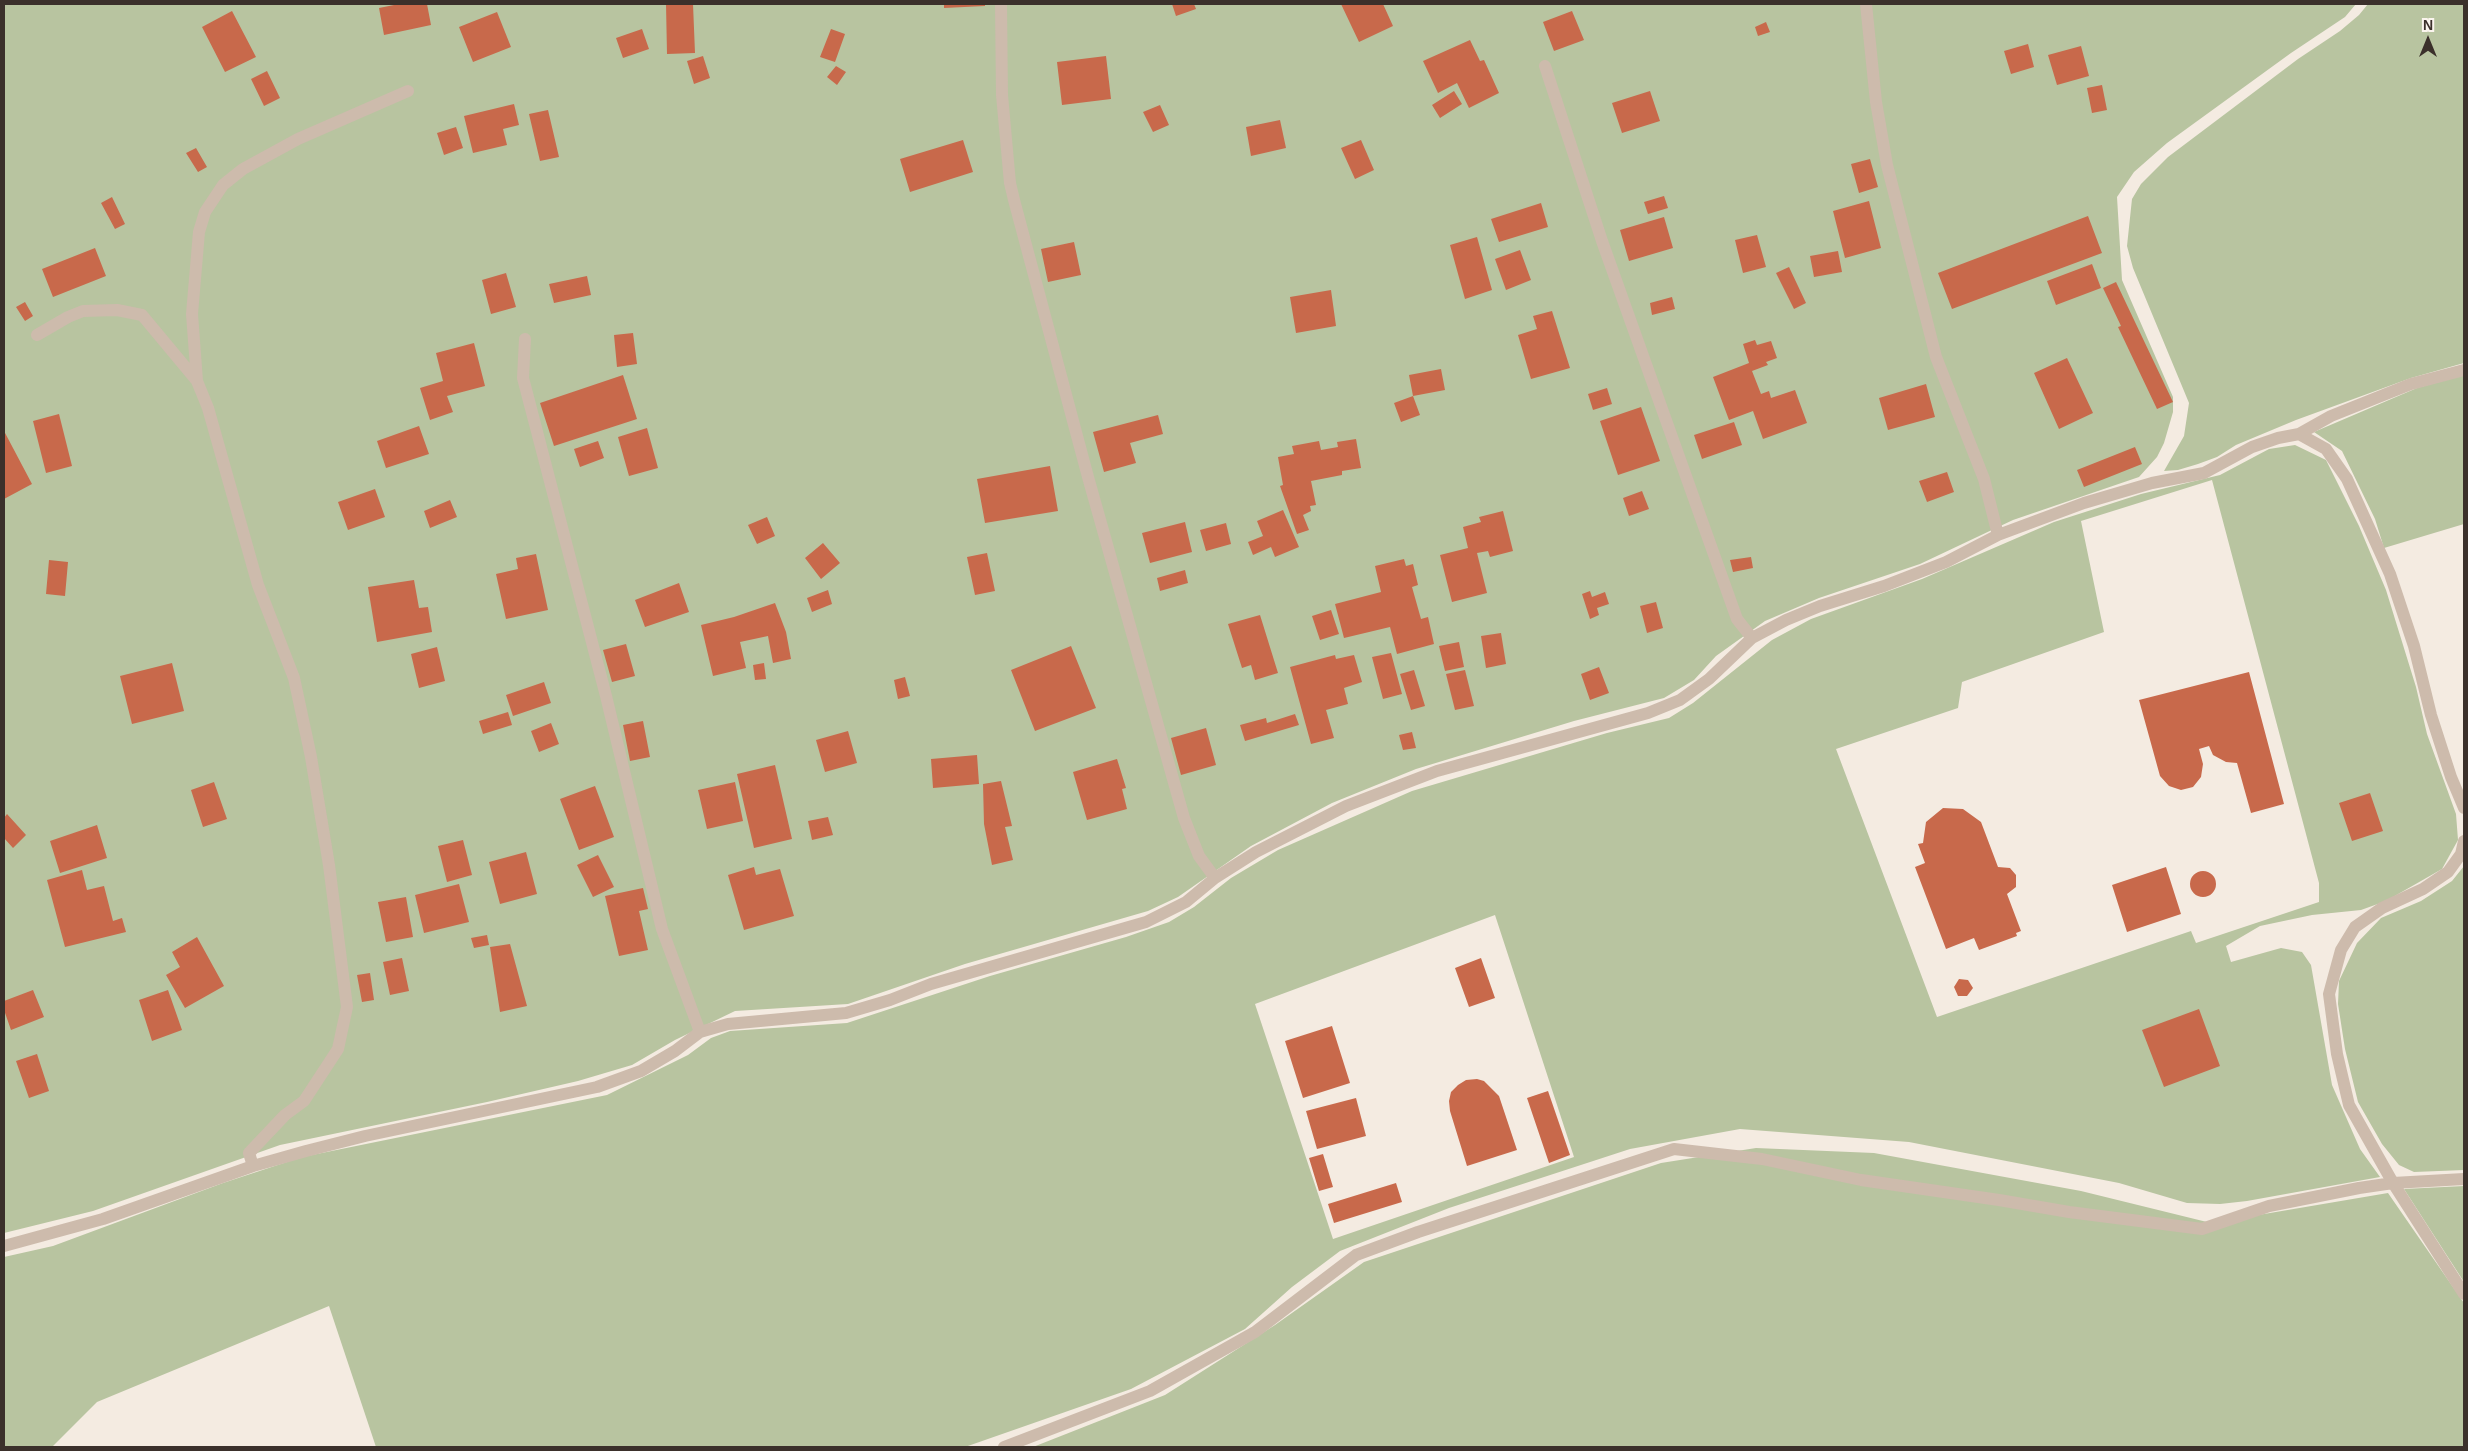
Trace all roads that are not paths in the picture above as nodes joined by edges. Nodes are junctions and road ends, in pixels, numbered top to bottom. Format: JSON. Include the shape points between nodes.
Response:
{"nodes":[{"id":1,"x":1001,"y":4,"type":"edge"},
{"id":2,"x":1866,"y":4,"type":"edge"},
{"id":3,"x":1545,"y":66,"type":"dead end"},
{"id":4,"x":408,"y":91,"type":"dead end"},
{"id":5,"x":37,"y":335,"type":"dead end"},
{"id":6,"x":525,"y":339,"type":"dead end"},
{"id":7,"x":2464,"y":370,"type":"edge"},
{"id":8,"x":197,"y":381,"type":"junction"},
{"id":9,"x":2299,"y":434,"type":"junction"},
{"id":10,"x":1998,"y":535,"type":"junction"},
{"id":11,"x":1752,"y":638,"type":"junction"},
{"id":12,"x":2464,"y":808,"type":"edge"},
{"id":13,"x":2464,"y":841,"type":"edge"},
{"id":14,"x":1215,"y":878,"type":"junction"},
{"id":15,"x":700,"y":1032,"type":"junction"},
{"id":16,"x":253,"y":1166,"type":"junction"},
{"id":17,"x":2464,"y":1179,"type":"edge"},
{"id":18,"x":2393,"y":1183,"type":"junction"},
{"id":19,"x":4,"y":1246,"type":"edge"},
{"id":20,"x":2464,"y":1294,"type":"edge"},
{"id":21,"x":1004,"y":1447,"type":"edge"}],
"edges":[{"from":1,"to":14,"type":"lane","via":[[1002,95],[1014,200],[1184,818],[1200,856]]},
{"from":2,"to":10,"type":"lane","via":[[1876,102],[1887,165],[1936,357],[1984,479]]},
{"from":3,"to":11,"type":"lane","via":[[1602,241],[1737,619]]},
{"from":4,"to":8,"type":"lane","via":[[298,139],[223,185],[206,212],[199,232],[192,314]]},
{"from":5,"to":8,"type":"lane","via":[[83,312],[117,310],[142,315]]},
{"from":6,"to":15,"type":"lane","via":[[523,378],[606,696],[662,929]]},
{"from":7,"to":9,"type":"lane","via":[[2411,384],[2331,416]]},
{"from":8,"to":16,"type":"lane","via":[[208,408],[258,585],[294,678],[329,865],[347,1007],[338,1049],[304,1101],[285,1115],[249,1153]]},
{"from":9,"to":10,"type":"lane","via":[[2252,447],[2204,473],[2152,483],[2084,503]]},
{"from":9,"to":12,"type":"lane","via":[[2326,449],[2347,479],[2390,574],[2414,646],[2434,724]]},
{"from":10,"to":11,"type":"lane","via":[[1946,562],[1820,606]]},
{"from":11,"to":14,"type":"lane","via":[[1709,679],[1680,700],[1648,713],[1418,778],[1346,806],[1256,852]]},
{"from":13,"to":18,"type":"lane","via":[[2461,854],[2448,872],[2423,889],[2382,908],[2355,927],[2341,950],[2329,994],[2337,1054],[2349,1105]]},
{"from":14,"to":15,"type":"lane","via":[[1186,902],[1146,922],[931,984],[890,1000],[846,1013],[728,1024]]},
{"from":15,"to":16,"type":"lane","via":[[641,1071],[597,1087],[365,1136]]},
{"from":16,"to":19,"type":"lane","via":[[135,1208]]},
{"from":17,"to":18,"type":"lane"},
{"from":18,"to":20,"type":"lane"},
{"from":18,"to":21,"type":"lane","via":[[2269,1206],[2202,1229],[2069,1212],[1861,1180],[1762,1160],[1674,1149],[1356,1255],[1255,1332],[1150,1391]]}]}
